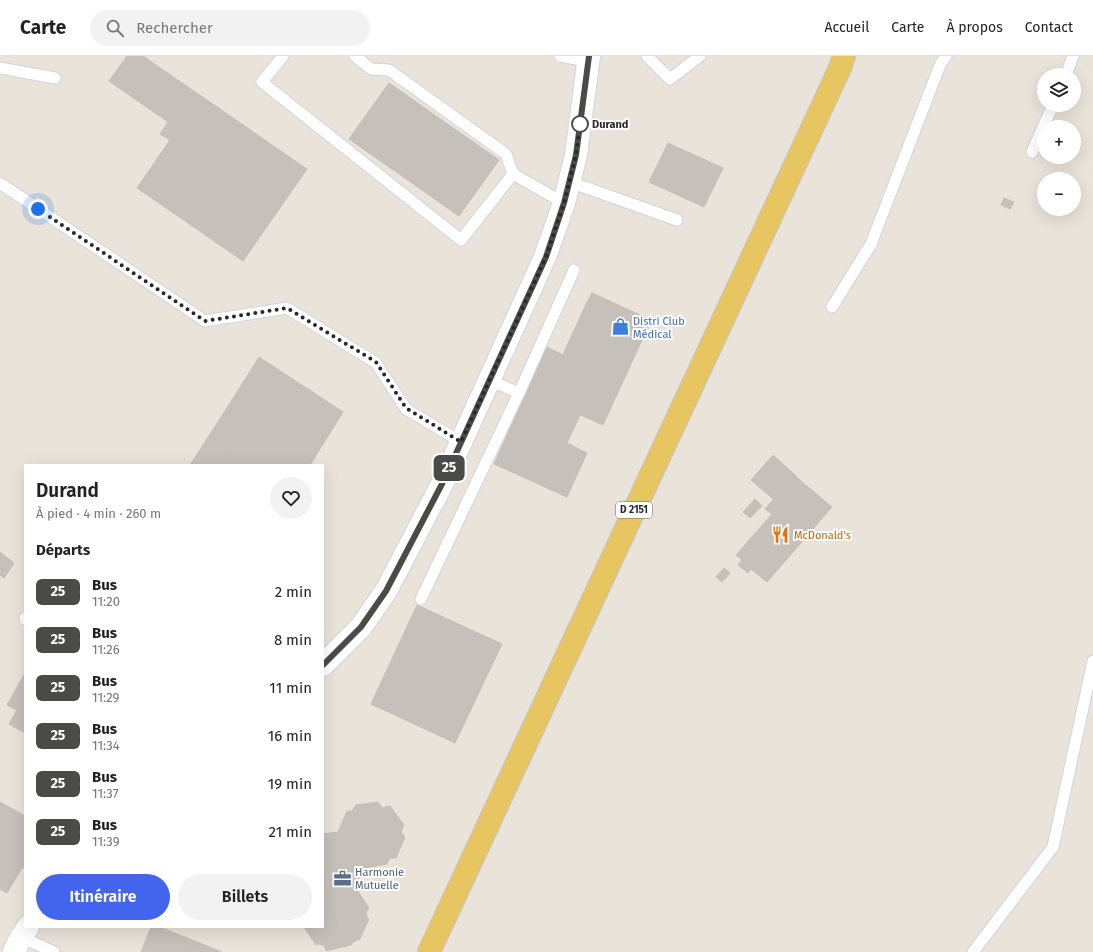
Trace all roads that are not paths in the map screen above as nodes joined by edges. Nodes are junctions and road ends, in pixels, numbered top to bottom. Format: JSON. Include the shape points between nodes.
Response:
{"nodes":[{"id":1,"x":283,"y":56,"type":"edge"},
{"id":2,"x":355,"y":56,"type":"edge"},
{"id":3,"x":560,"y":56,"type":"edge"},
{"id":4,"x":647,"y":56,"type":"edge"},
{"id":5,"x":700,"y":56,"type":"edge"},
{"id":6,"x":946,"y":56,"type":"edge"},
{"id":7,"x":1073,"y":56,"type":"edge"},
{"id":8,"x":588,"y":58,"type":"edge"},
{"id":9,"x":844,"y":60,"type":"edge"},
{"id":10,"x":0,"y":68,"type":"edge"},
{"id":11,"x":1069,"y":68,"type":"edge"},
{"id":12,"x":55,"y":78,"type":"dead end"},
{"id":13,"x":1050,"y":112,"type":"edge"},
{"id":14,"x":1032,"y":152,"type":"dead end"},
{"id":15,"x":513,"y":174,"type":"junction"},
{"id":16,"x":570,"y":182,"type":"junction"},
{"id":17,"x":0,"y":183,"type":"edge"},
{"id":18,"x":564,"y":203,"type":"junction"},
{"id":19,"x":677,"y":220,"type":"dead end"},
{"id":20,"x":574,"y":270,"type":"dead end"},
{"id":21,"x":832,"y":307,"type":"dead end"},
{"id":22,"x":488,"y":380,"type":"junction"},
{"id":23,"x":519,"y":393,"type":"junction"},
{"id":24,"x":461,"y":442,"type":"junction"},
{"id":25,"x":421,"y":599,"type":"dead end"},
{"id":26,"x":1093,"y":661,"type":"edge"},
{"id":27,"x":324,"y":664,"type":"edge"},
{"id":28,"x":21,"y":939,"type":"edge"},
{"id":29,"x":54,"y":952,"type":"edge"},
{"id":30,"x":429,"y":952,"type":"edge"},
{"id":31,"x":974,"y":952,"type":"edge"}],
"edges":[{"from":1,"to":15,"type":"lane","via":[[262,82],[461,240]]},
{"from":2,"to":15,"type":"lane","via":[[371,69],[389,70],[506,154]]},
{"from":3,"to":8,"type":"lane"},
{"from":4,"to":5,"type":"lane","via":[[670,79]]},
{"from":6,"to":21,"type":"lane","via":[[940,65],[871,244]]},
{"from":7,"to":11,"type":"lane"},
{"from":8,"to":16,"type":"street"},
{"from":9,"to":30,"type":"main road","number":"D 2151"},
{"from":10,"to":12,"type":"lane"},
{"from":13,"to":14,"type":"lane"},
{"from":15,"to":18,"type":"lane"},
{"from":16,"to":18,"type":"street"},
{"from":16,"to":19,"type":"lane"},
{"from":17,"to":24,"type":"lane","via":[[205,321],[287,308],[376,362],[406,408]]},
{"from":18,"to":22,"type":"street","via":[[546,257]]},
{"from":20,"to":23,"type":"lane"},
{"from":22,"to":23,"type":"lane"},
{"from":22,"to":24,"type":"street"},
{"from":23,"to":25,"type":"lane"},
{"from":24,"to":27,"type":"street","via":[[386,591],[361,627]]},
{"from":26,"to":31,"type":"lane","via":[[1053,847]]},
{"from":28,"to":29,"type":"lane"}]}
